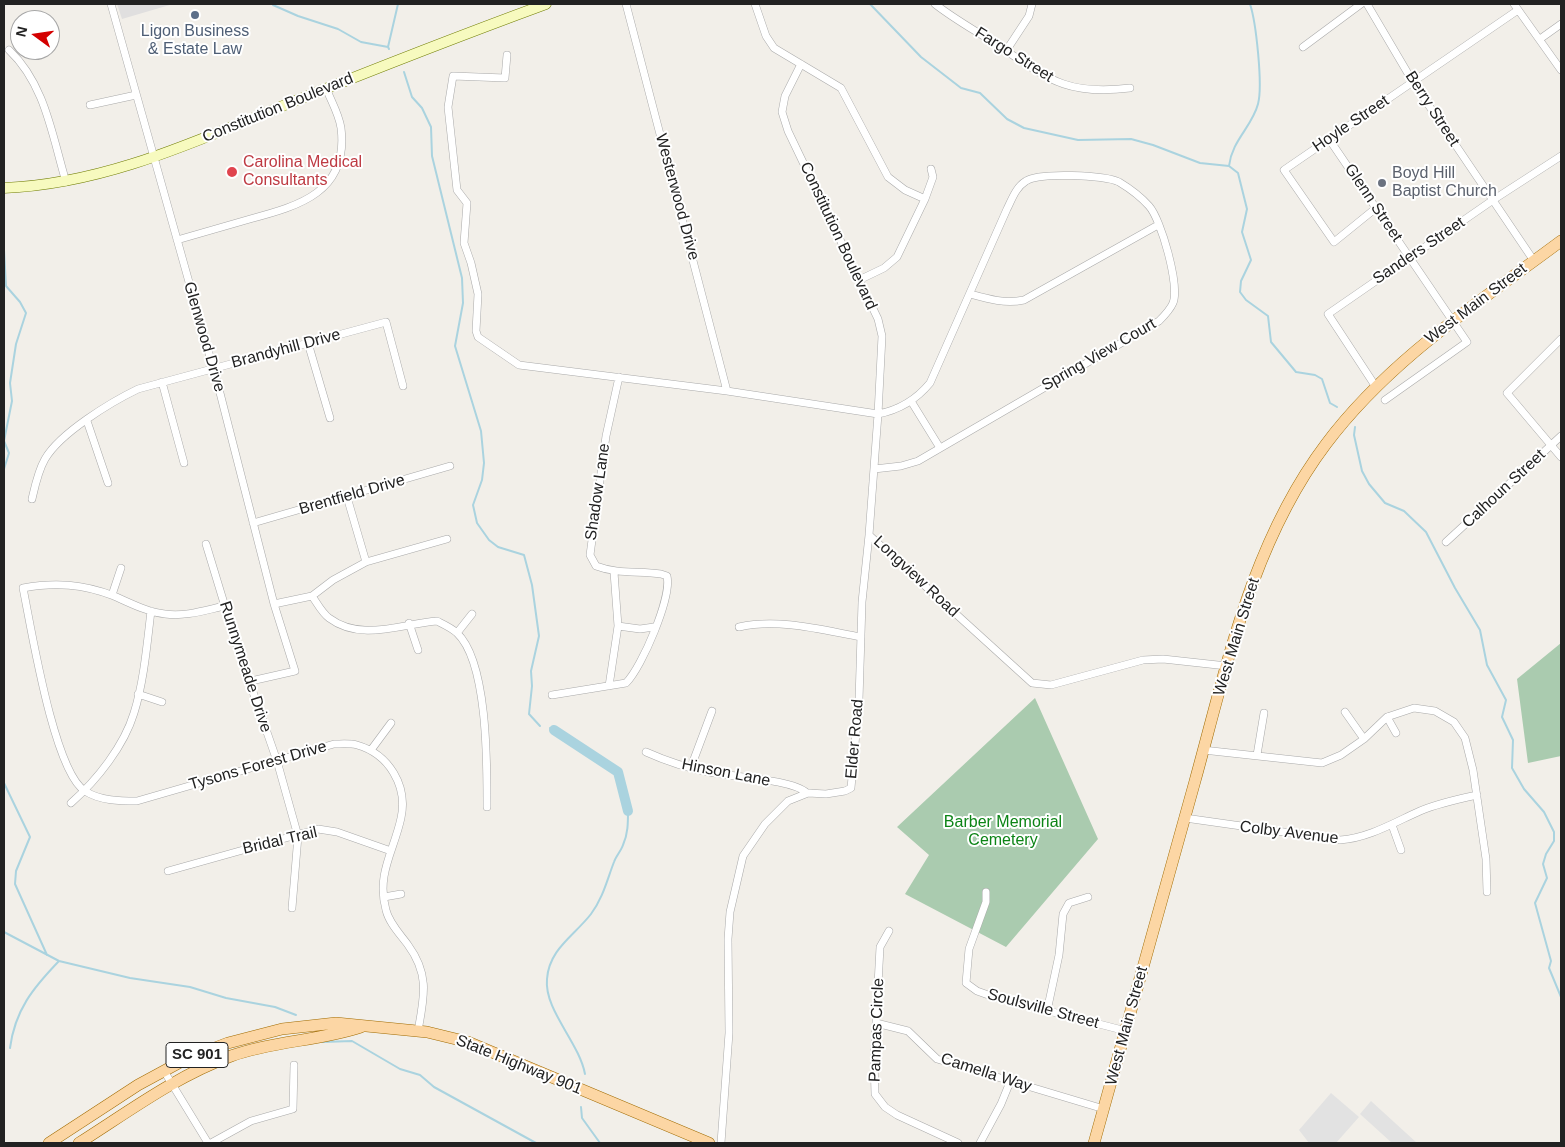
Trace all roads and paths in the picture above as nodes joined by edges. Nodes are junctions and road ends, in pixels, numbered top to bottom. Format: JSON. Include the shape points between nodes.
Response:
{"nodes":[{"id":1,"x":111,"y":4,"type":"edge"},
{"id":2,"x":546,"y":4,"type":"edge"},
{"id":3,"x":626,"y":4,"type":"edge"},
{"id":4,"x":755,"y":4,"type":"edge"},
{"id":5,"x":936,"y":4,"type":"edge"},
{"id":6,"x":1032,"y":4,"type":"edge"},
{"id":7,"x":1361,"y":4,"type":"edge"},
{"id":8,"x":1367,"y":4,"type":"edge"},
{"id":9,"x":1516,"y":7,"type":"edge"},
{"id":10,"x":1561,"y":24,"type":"edge"},
{"id":11,"x":1540,"y":39,"type":"junction"},
{"id":12,"x":1303,"y":47,"type":"dead end"},
{"id":13,"x":9,"y":50,"type":"dead end"},
{"id":14,"x":1006,"y":51,"type":"junction"},
{"id":15,"x":507,"y":55,"type":"dead end"},
{"id":16,"x":801,"y":64,"type":"junction"},
{"id":17,"x":1561,"y":70,"type":"edge"},
{"id":18,"x":1413,"y":82,"type":"junction"},
{"id":19,"x":326,"y":88,"type":"junction"},
{"id":20,"x":1130,"y":88,"type":"dead end"},
{"id":21,"x":136,"y":94,"type":"junction"},
{"id":22,"x":90,"y":105,"type":"dead end"},
{"id":23,"x":1329,"y":139,"type":"junction"},
{"id":24,"x":1561,"y":156,"type":"edge"},
{"id":25,"x":152,"y":158,"type":"junction"},
{"id":26,"x":931,"y":169,"type":"dead end"},
{"id":27,"x":66,"y":182,"type":"junction"},
{"id":28,"x":4,"y":188,"type":"edge"},
{"id":29,"x":925,"y":199,"type":"junction"},
{"id":30,"x":1493,"y":200,"type":"junction"},
{"id":31,"x":1376,"y":208,"type":"junction"},
{"id":32,"x":1158,"y":225,"type":"junction"},
{"id":33,"x":177,"y":240,"type":"junction"},
{"id":34,"x":1561,"y":241,"type":"edge"},
{"id":35,"x":1410,"y":258,"type":"junction"},
{"id":36,"x":1534,"y":261,"type":"junction"},
{"id":37,"x":859,"y":280,"type":"junction"},
{"id":38,"x":970,"y":294,"type":"junction"},
{"id":39,"x":1453,"y":321,"type":"junction"},
{"id":40,"x":1561,"y":339,"type":"edge"},
{"id":41,"x":308,"y":343,"type":"junction"},
{"id":42,"x":212,"y":369,"type":"junction"},
{"id":43,"x":619,"y":377,"type":"junction"},
{"id":44,"x":162,"y":382,"type":"junction"},
{"id":45,"x":403,"y":386,"type":"dead end"},
{"id":46,"x":1376,"y":387,"type":"junction"},
{"id":47,"x":727,"y":391,"type":"junction"},
{"id":48,"x":1385,"y":400,"type":"dead end"},
{"id":49,"x":910,"y":401,"type":"junction"},
{"id":50,"x":878,"y":414,"type":"junction"},
{"id":51,"x":330,"y":418,"type":"dead end"},
{"id":52,"x":87,"y":421,"type":"junction"},
{"id":53,"x":1561,"y":436,"type":"edge"},
{"id":54,"x":1551,"y":446,"type":"junction"},
{"id":55,"x":940,"y":448,"type":"junction"},
{"id":56,"x":1561,"y":457,"type":"edge"},
{"id":57,"x":184,"y":463,"type":"dead end"},
{"id":58,"x":450,"y":466,"type":"dead end"},
{"id":59,"x":874,"y":469,"type":"junction"},
{"id":60,"x":108,"y":483,"type":"dead end"},
{"id":61,"x":347,"y":497,"type":"junction"},
{"id":62,"x":32,"y":499,"type":"dead end"},
{"id":63,"x":253,"y":523,"type":"junction"},
{"id":64,"x":869,"y":535,"type":"junction"},
{"id":65,"x":447,"y":539,"type":"dead end"},
{"id":66,"x":1446,"y":542,"type":"dead end"},
{"id":67,"x":206,"y":544,"type":"dead end"},
{"id":68,"x":366,"y":562,"type":"junction"},
{"id":69,"x":121,"y":568,"type":"dead end"},
{"id":70,"x":614,"y":572,"type":"junction"},
{"id":71,"x":112,"y":595,"type":"junction"},
{"id":72,"x":312,"y":596,"type":"junction"},
{"id":73,"x":274,"y":604,"type":"junction"},
{"id":74,"x":225,"y":606,"type":"junction"},
{"id":75,"x":151,"y":611,"type":"junction"},
{"id":76,"x":472,"y":614,"type":"dead end"},
{"id":77,"x":409,"y":624,"type":"junction"},
{"id":78,"x":618,"y":626,"type":"junction"},
{"id":79,"x":654,"y":627,"type":"junction"},
{"id":80,"x":740,"y":627,"type":"dead end"},
{"id":81,"x":457,"y":633,"type":"junction"},
{"id":82,"x":861,"y":637,"type":"junction"},
{"id":83,"x":418,"y":650,"type":"dead end"},
{"id":84,"x":1227,"y":666,"type":"junction"},
{"id":85,"x":251,"y":682,"type":"junction"},
{"id":86,"x":609,"y":686,"type":"junction"},
{"id":87,"x":138,"y":694,"type":"junction"},
{"id":88,"x":552,"y":694,"type":"dead end"},
{"id":89,"x":162,"y":702,"type":"dead end"},
{"id":90,"x":712,"y":711,"type":"dead end"},
{"id":91,"x":1345,"y":712,"type":"dead end"},
{"id":92,"x":1264,"y":713,"type":"dead end"},
{"id":93,"x":1387,"y":717,"type":"junction"},
{"id":94,"x":391,"y":723,"type":"dead end"},
{"id":95,"x":1396,"y":733,"type":"dead end"},
{"id":96,"x":1364,"y":739,"type":"junction"},
{"id":97,"x":372,"y":750,"type":"junction"},
{"id":98,"x":1203,"y":750,"type":"junction"},
{"id":99,"x":646,"y":752,"type":"dead end"},
{"id":100,"x":1257,"y":755,"type":"junction"},
{"id":101,"x":277,"y":761,"type":"junction"},
{"id":102,"x":691,"y":767,"type":"junction"},
{"id":103,"x":84,"y":791,"type":"junction"},
{"id":104,"x":806,"y":793,"type":"junction"},
{"id":105,"x":1477,"y":795,"type":"junction"},
{"id":106,"x":71,"y":802,"type":"dead end"},
{"id":107,"x":487,"y":807,"type":"dead end"},
{"id":108,"x":1185,"y":818,"type":"junction"},
{"id":109,"x":1392,"y":825,"type":"junction"},
{"id":110,"x":298,"y":836,"type":"junction"},
{"id":111,"x":1401,"y":850,"type":"dead end"},
{"id":112,"x":391,"y":851,"type":"junction"},
{"id":113,"x":168,"y":870,"type":"dead end"},
{"id":114,"x":986,"y":892,"type":"dead end"},
{"id":115,"x":1487,"y":892,"type":"dead end"},
{"id":116,"x":401,"y":894,"type":"dead end"},
{"id":117,"x":384,"y":897,"type":"junction"},
{"id":118,"x":1088,"y":897,"type":"dead end"},
{"id":119,"x":292,"y":908,"type":"dead end"},
{"id":120,"x":889,"y":931,"type":"dead end"},
{"id":121,"x":1047,"y":1011,"type":"junction"},
{"id":122,"x":876,"y":1023,"type":"junction"},
{"id":123,"x":365,"y":1026,"type":"junction"},
{"id":124,"x":418,"y":1031,"type":"junction"},
{"id":125,"x":1126,"y":1031,"type":"junction"},
{"id":126,"x":294,"y":1065,"type":"dead end"},
{"id":127,"x":164,"y":1071,"type":"junction"},
{"id":128,"x":1010,"y":1082,"type":"junction"},
{"id":129,"x":172,"y":1084,"type":"junction"},
{"id":130,"x":1104,"y":1109,"type":"junction"},
{"id":131,"x":49,"y":1143,"type":"edge"},
{"id":132,"x":79,"y":1143,"type":"edge"},
{"id":133,"x":209,"y":1143,"type":"edge"},
{"id":134,"x":709,"y":1143,"type":"edge"},
{"id":135,"x":721,"y":1143,"type":"edge"},
{"id":136,"x":958,"y":1143,"type":"edge"},
{"id":137,"x":980,"y":1143,"type":"edge"},
{"id":138,"x":1094,"y":1143,"type":"edge"}],
"edges":[{"from":1,"to":21,"type":"street","name":"Glenwood Drive"},
{"from":2,"to":19,"type":"street","name":"Constitution Boulevard"},
{"from":3,"to":47,"type":"street","name":"Westerwood Drive"},
{"from":4,"to":16,"type":"street","via":[[766,36],[774,48]]},
{"from":5,"to":14,"type":"street","name":"Fargo Street"},
{"from":6,"to":14,"type":"street","via":[[1026,22]]},
{"from":7,"to":12,"type":"street"},
{"from":8,"to":18,"type":"street","name":"Berry Street"},
{"from":9,"to":11,"type":"street"},
{"from":9,"to":18,"type":"street","name":"Hoyle Street"},
{"from":10,"to":11,"type":"street"},
{"from":11,"to":17,"type":"street"},
{"from":13,"to":27,"type":"street","via":[[22,62],[38,89]]},
{"from":14,"to":20,"type":"street","name":"Fargo Street","via":[[1039,74],[1074,87]]},
{"from":15,"to":43,"type":"street","via":[[505,78],[453,76],[448,107],[457,190],[467,203],[464,243],[478,294],[476,334],[519,365]]},
{"from":16,"to":29,"type":"street","via":[[841,88],[888,177]]},
{"from":16,"to":37,"type":"street","name":"Constitution Boulevard","via":[[785,96],[782,112]]},
{"from":18,"to":23,"type":"street","name":"Hoyle Street"},
{"from":18,"to":30,"type":"street","name":"Berry Street"},
{"from":19,"to":25,"type":"street","name":"Constitution Boulevard"},
{"from":19,"to":33,"type":"street","via":[[341,126],[341,146],[336,167],[320,191],[292,208]]},
{"from":21,"to":22,"type":"street"},
{"from":21,"to":25,"type":"street","name":"Glenwood Drive"},
{"from":23,"to":31,"type":"street","name":"Glenn Street"},
{"from":23,"to":31,"type":"street","name":"Hoyle Street","via":[[1284,170],[1334,242]]},
{"from":24,"to":30,"type":"street","name":"Sanders Street"},
{"from":25,"to":27,"type":"street","name":"Constitution Boulevard"},
{"from":25,"to":33,"type":"street","name":"Glenwood Drive"},
{"from":26,"to":29,"type":"street","via":[[933,177]]},
{"from":27,"to":28,"type":"street","name":"Constitution Boulevard"},
{"from":29,"to":37,"type":"street","via":[[897,257],[884,268]]},
{"from":30,"to":35,"type":"street","name":"Sanders Street"},
{"from":30,"to":36,"type":"street","name":"Berry Street"},
{"from":31,"to":35,"type":"street","name":"Glenn Street"},
{"from":32,"to":38,"type":"street","via":[[1024,300],[1000,301]]},
{"from":32,"to":38,"type":"street","name":"Spring View Court","via":[[1150,207],[1118,182],[1039,175],[1016,191]]},
{"from":32,"to":55,"type":"street","name":"Spring View Court","via":[[1176,286],[1173,303],[1167,313],[1159,321]]},
{"from":33,"to":42,"type":"street","name":"Glenwood Drive"},
{"from":34,"to":36,"type":"main road","name":"West Main Street"},
{"from":35,"to":39,"type":"street","name":"Glenn Street"},
{"from":35,"to":46,"type":"street","name":"Sanders Street","via":[[1328,314]]},
{"from":36,"to":39,"type":"main road","name":"West Main Street"},
{"from":37,"to":50,"type":"street","name":"Constitution Boulevard","via":[[878,319],[882,336]]},
{"from":38,"to":49,"type":"street","name":"Spring View Court","via":[[930,382]]},
{"from":39,"to":46,"type":"main road","name":"West Main Street","via":[[1415,350]]},
{"from":39,"to":48,"type":"street","name":"Glenn Street","via":[[1467,342]]},
{"from":40,"to":54,"type":"street","via":[[1506,393]]},
{"from":41,"to":42,"type":"street","name":"Brandyhill Drive"},
{"from":41,"to":45,"type":"street","name":"Brandyhill Drive","via":[[386,322]]},
{"from":41,"to":51,"type":"street"},
{"from":42,"to":44,"type":"street","name":"Brandyhill Drive"},
{"from":42,"to":63,"type":"street","name":"Glenwood Drive"},
{"from":43,"to":47,"type":"street"},
{"from":43,"to":70,"type":"street","name":"Shadow Lane","via":[[606,436],[590,550],[596,566]]},
{"from":44,"to":52,"type":"street","name":"Brandyhill Drive","via":[[116,399]]},
{"from":44,"to":57,"type":"street"},
{"from":46,"to":84,"type":"main road","name":"West Main Street","via":[[1326,444],[1284,509],[1259,563]]},
{"from":47,"to":50,"type":"street"},
{"from":49,"to":50,"type":"street","name":"Spring View Court","via":[[890,412]]},
{"from":49,"to":55,"type":"street"},
{"from":50,"to":59,"type":"street","name":"Longview Road"},
{"from":52,"to":60,"type":"street"},
{"from":52,"to":62,"type":"street","name":"Brandyhill Drive","via":[[72,430],[46,458]]},
{"from":53,"to":54,"type":"street","name":"Calhoun Street"},
{"from":54,"to":56,"type":"street"},
{"from":54,"to":66,"type":"street","name":"Calhoun Street"},
{"from":55,"to":59,"type":"street","name":"Spring View Court","via":[[909,464]]},
{"from":58,"to":61,"type":"street","name":"Brentfield Drive"},
{"from":59,"to":64,"type":"street","name":"Longview Road"},
{"from":61,"to":63,"type":"street","name":"Brentfield Drive"},
{"from":61,"to":68,"type":"street"},
{"from":63,"to":73,"type":"street","name":"Glenwood Drive"},
{"from":64,"to":82,"type":"street","name":"Elder Road"},
{"from":64,"to":84,"type":"street","name":"Longview Road","via":[[1032,683],[1051,685],[1143,660]]},
{"from":65,"to":68,"type":"street"},
{"from":67,"to":74,"type":"street","name":"Runnymeade Drive"},
{"from":68,"to":72,"type":"street"},
{"from":69,"to":71,"type":"street"},
{"from":70,"to":78,"type":"street"},
{"from":70,"to":79,"type":"street","via":[[650,572],[667,576],[669,585],[660,619]]},
{"from":71,"to":75,"type":"street"},
{"from":71,"to":103,"type":"street","via":[[71,584],[23,588],[59,744],[70,772]]},
{"from":72,"to":73,"type":"street"},
{"from":72,"to":77,"type":"street","via":[[328,617],[352,630],[366,632]]},
{"from":73,"to":85,"type":"street","name":"Glenwood Drive","via":[[295,671]]},
{"from":74,"to":75,"type":"street","via":[[178,615]]},
{"from":74,"to":85,"type":"street","name":"Runnymeade Drive","via":[[236,646]]},
{"from":75,"to":87,"type":"street"},
{"from":76,"to":81,"type":"street"},
{"from":77,"to":81,"type":"street","via":[[437,621]]},
{"from":77,"to":83,"type":"street"},
{"from":78,"to":79,"type":"street"},
{"from":78,"to":86,"type":"street"},
{"from":79,"to":86,"type":"street","via":[[633,676],[626,683]]},
{"from":80,"to":82,"type":"street","via":[[756,623],[778,624]]},
{"from":81,"to":107,"type":"street","via":[[476,671],[484,711]]},
{"from":82,"to":104,"type":"street","name":"Elder Road","via":[[851,788],[826,794]]},
{"from":84,"to":98,"type":"main road","name":"West Main Street"},
{"from":85,"to":101,"type":"street","name":"Runnymeade Drive"},
{"from":86,"to":88,"type":"street"},
{"from":87,"to":89,"type":"street"},
{"from":87,"to":103,"type":"street","via":[[127,731]]},
{"from":90,"to":102,"type":"street"},
{"from":91,"to":96,"type":"street"},
{"from":92,"to":100,"type":"street"},
{"from":93,"to":95,"type":"street"},
{"from":93,"to":96,"type":"street"},
{"from":93,"to":105,"type":"street","via":[[1414,708],[1434,711],[1454,722],[1465,738]]},
{"from":94,"to":97,"type":"street"},
{"from":96,"to":100,"type":"street","via":[[1322,763]]},
{"from":97,"to":101,"type":"street","name":"Tysons Forest Drive","via":[[355,744],[334,744]]},
{"from":97,"to":112,"type":"street","name":"Tysons Forest Drive","via":[[393,770],[400,786],[401,817]]},
{"from":98,"to":100,"type":"street"},
{"from":98,"to":108,"type":"main road","name":"West Main Street"},
{"from":99,"to":102,"type":"street","name":"Hinson Lane"},
{"from":101,"to":103,"type":"street","name":"Tysons Forest Drive","via":[[137,801],[114,801]]},
{"from":101,"to":110,"type":"street","name":"Runnymeade Drive"},
{"from":102,"to":104,"type":"street","name":"Hinson Lane","via":[[787,785]]},
{"from":103,"to":106,"type":"street"},
{"from":104,"to":135,"type":"street","name":"Elder Road","via":[[788,801],[765,824],[743,856],[730,912],[729,1033]]},
{"from":105,"to":109,"type":"street","name":"Colby Avenue","via":[[1446,802]]},
{"from":105,"to":115,"type":"street"},
{"from":108,"to":109,"type":"street","name":"Colby Avenue","via":[[1340,840]]},
{"from":108,"to":125,"type":"main road","name":"West Main Street"},
{"from":109,"to":111,"type":"street"},
{"from":110,"to":112,"type":"street","name":"Bridal Trail","via":[[318,830],[337,832]]},
{"from":110,"to":113,"type":"street","name":"Bridal Trail"},
{"from":110,"to":119,"type":"street","name":"Runnymeade Drive"},
{"from":112,"to":117,"type":"street","name":"Tysons Forest Drive","via":[[382,874]]},
{"from":114,"to":121,"type":"street","name":"Soulsville Street","via":[[986,902],[969,948],[966,983],[991,996]]},
{"from":116,"to":117,"type":"street"},
{"from":117,"to":124,"type":"street","name":"Tysons Forest Drive","via":[[392,924],[421,966],[424,986]]},
{"from":118,"to":121,"type":"street","via":[[1069,903],[1063,914],[1060,955]]},
{"from":120,"to":122,"type":"street","name":"Pampas Circle","via":[[880,947]]},
{"from":121,"to":125,"type":"street","name":"Soulsville Street"},
{"from":122,"to":128,"type":"street","name":"Camella Way","via":[[908,1031],[936,1059]]},
{"from":122,"to":136,"type":"street","name":"Pampas Circle","via":[[875,1094],[897,1115]]},
{"from":123,"to":124,"type":"main road","name":"State Highway 901","number":"SC 901"},
{"from":123,"to":127,"type":"main road","name":"State Highway 901","number":"SC 901","via":[[336,1022],[282,1029],[228,1043]]},
{"from":123,"to":129,"type":"main road","number":"SC 901","via":[[232,1056]]},
{"from":124,"to":134,"type":"main road","name":"State Highway 901","number":"SC 901","via":[[468,1042]]},
{"from":125,"to":130,"type":"main road","name":"West Main Street"},
{"from":126,"to":133,"type":"street","via":[[293,1109],[251,1121]]},
{"from":127,"to":129,"type":"street"},
{"from":127,"to":131,"type":"main road","name":"State Highway 901","number":"SC 901"},
{"from":128,"to":130,"type":"street","name":"Camella Way"},
{"from":128,"to":137,"type":"street"},
{"from":129,"to":132,"type":"main road","number":"SC 901"},
{"from":129,"to":133,"type":"street"},
{"from":130,"to":138,"type":"main road","name":"West Main Street"}]}
